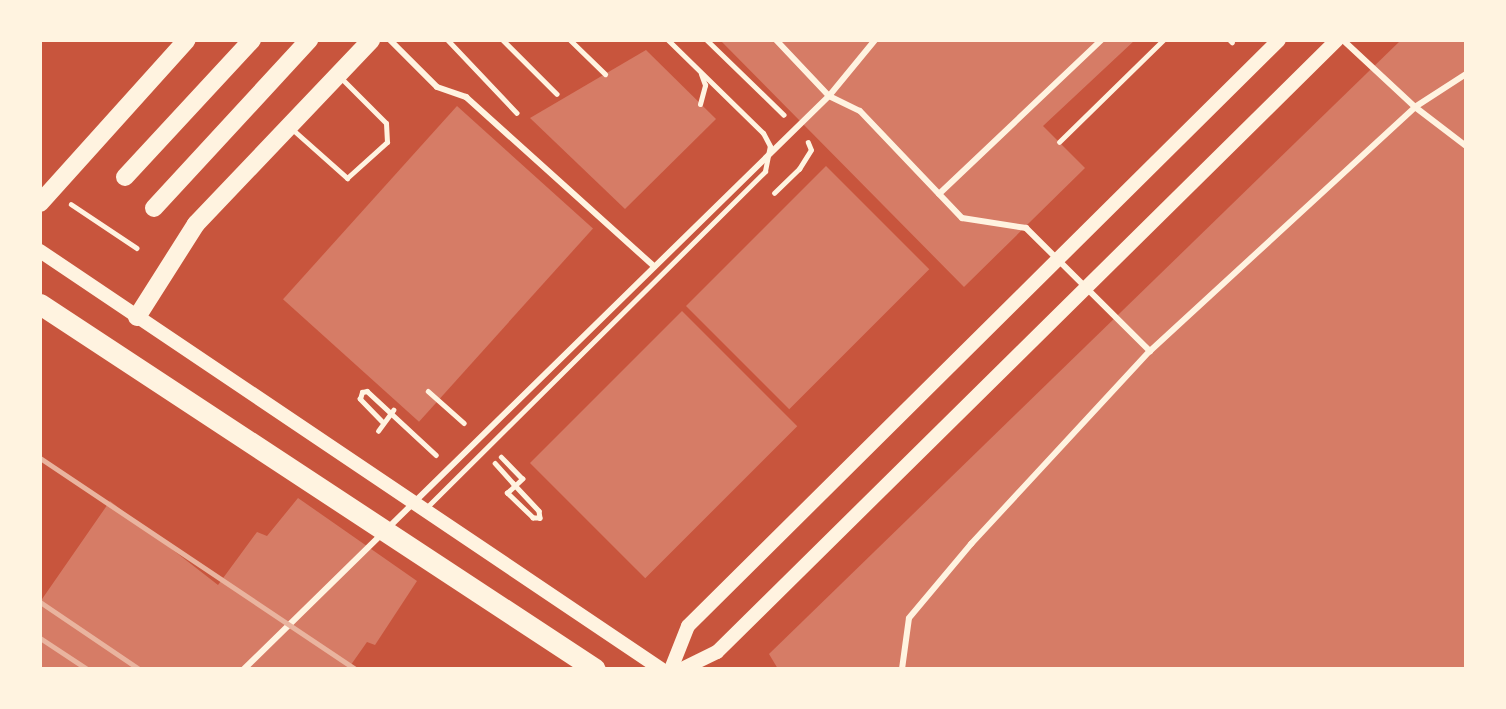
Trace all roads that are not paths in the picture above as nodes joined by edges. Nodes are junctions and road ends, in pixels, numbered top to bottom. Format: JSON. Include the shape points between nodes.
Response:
{"nodes":[{"id":1,"x":187,"y":40,"type":"edge"},
{"id":2,"x":252,"y":40,"type":"edge"},
{"id":3,"x":309,"y":40,"type":"edge"},
{"id":4,"x":371,"y":40,"type":"edge"},
{"id":5,"x":390,"y":40,"type":"edge"},
{"id":6,"x":570,"y":40,"type":"edge"},
{"id":7,"x":668,"y":40,"type":"edge"},
{"id":8,"x":776,"y":40,"type":"edge"},
{"id":9,"x":875,"y":40,"type":"edge"},
{"id":10,"x":1101,"y":40,"type":"edge"},
{"id":11,"x":1279,"y":40,"type":"edge"},
{"id":12,"x":1337,"y":40,"type":"edge"},
{"id":13,"x":1343,"y":40,"type":"edge"},
{"id":14,"x":700,"y":71,"type":"junction"},
{"id":15,"x":337,"y":74,"type":"junction"},
{"id":16,"x":605,"y":74,"type":"dead end"},
{"id":17,"x":1466,"y":74,"type":"edge"},
{"id":18,"x":828,"y":96,"type":"junction"},
{"id":19,"x":700,"y":104,"type":"dead end"},
{"id":20,"x":1415,"y":107,"type":"junction"},
{"id":21,"x":288,"y":125,"type":"junction"},
{"id":22,"x":1466,"y":146,"type":"edge"},
{"id":23,"x":125,"y":177,"type":"dead end"},
{"id":24,"x":939,"y":194,"type":"junction"},
{"id":25,"x":40,"y":203,"type":"edge"},
{"id":26,"x":154,"y":208,"type":"dead end"},
{"id":27,"x":40,"y":251,"type":"edge"},
{"id":28,"x":654,"y":267,"type":"junction"},
{"id":29,"x":42,"y":304,"type":"edge"},
{"id":30,"x":136,"y":317,"type":"junction"},
{"id":31,"x":1150,"y":351,"type":"junction"},
{"id":32,"x":423,"y":510,"type":"junction"},
{"id":33,"x":244,"y":669,"type":"edge"},
{"id":34,"x":595,"y":669,"type":"edge"},
{"id":35,"x":660,"y":669,"type":"edge"},
{"id":36,"x":671,"y":669,"type":"edge"},
{"id":37,"x":682,"y":669,"type":"edge"},
{"id":38,"x":902,"y":669,"type":"edge"}],
"edges":[{"from":1,"to":25,"type":"main road"},
{"from":2,"to":23,"type":"main road"},
{"from":3,"to":26,"type":"main road"},
{"from":4,"to":15,"type":"main road"},
{"from":5,"to":28,"type":"street","via":[[437,87],[466,97]]},
{"from":6,"to":16,"type":"lane"},
{"from":7,"to":14,"type":"lane"},
{"from":8,"to":18,"type":"street"},
{"from":9,"to":18,"type":"street"},
{"from":10,"to":24,"type":"street"},
{"from":11,"to":36,"type":"main road","via":[[688,626]]},
{"from":12,"to":37,"type":"main road","via":[[718,652]]},
{"from":13,"to":20,"type":"street"},
{"from":14,"to":19,"type":"lane","via":[[705,85]]},
{"from":14,"to":32,"type":"lane","via":[[763,133],[770,146],[765,171]]},
{"from":15,"to":21,"type":"main road"},
{"from":15,"to":21,"type":"lane","via":[[386,123],[387,142],[347,178]]},
{"from":17,"to":20,"type":"street"},
{"from":18,"to":24,"type":"street","via":[[860,111]]},
{"from":18,"to":28,"type":"street"},
{"from":20,"to":22,"type":"street"},
{"from":20,"to":31,"type":"street"},
{"from":21,"to":30,"type":"main road","via":[[182,242]]},
{"from":24,"to":31,"type":"street","via":[[962,218],[1026,228]]},
{"from":27,"to":30,"type":"main road"},
{"from":28,"to":33,"type":"street"},
{"from":29,"to":34,"type":"highway"},
{"from":30,"to":32,"type":"main road"},
{"from":31,"to":38,"type":"street","via":[[971,544],[909,618]]},
{"from":32,"to":35,"type":"main road"}]}
